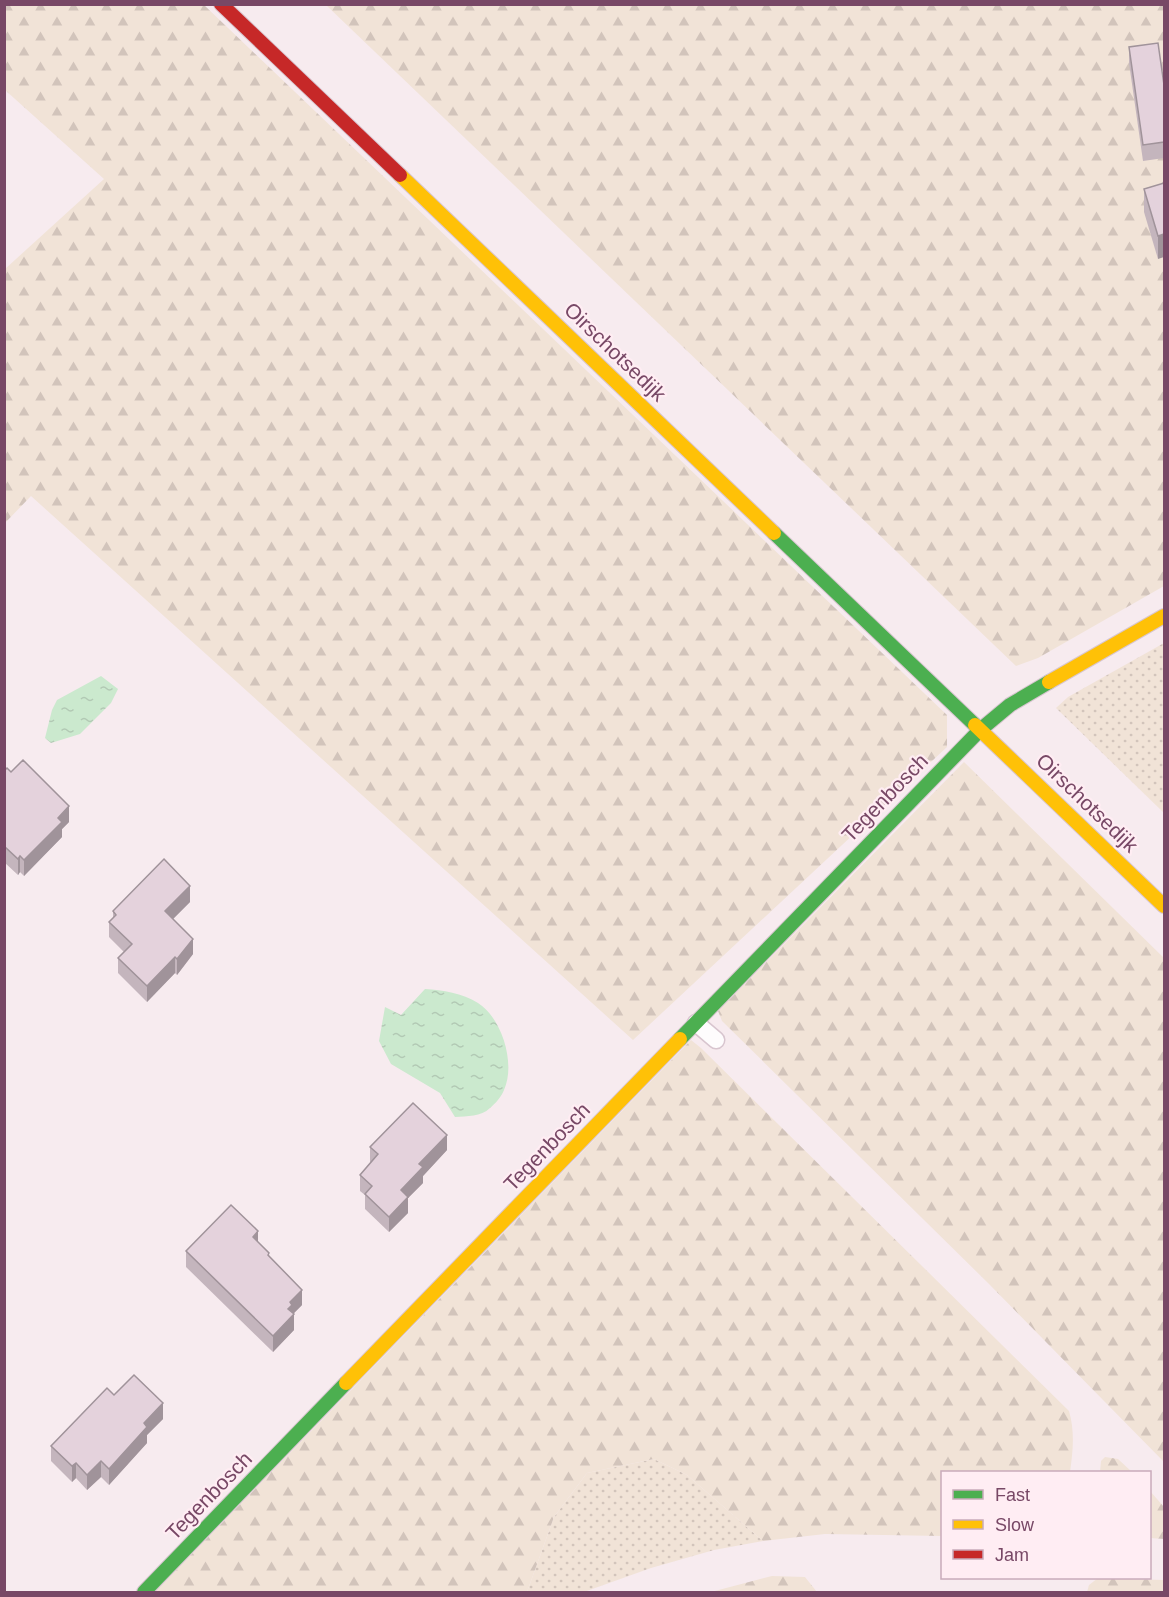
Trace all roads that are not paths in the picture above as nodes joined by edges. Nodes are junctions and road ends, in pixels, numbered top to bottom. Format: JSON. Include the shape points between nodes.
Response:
{"nodes":[{"id":1,"x":220,"y":4,"type":"edge"},
{"id":2,"x":1164,"y":616,"type":"edge"},
{"id":3,"x":980,"y":730,"type":"junction"},
{"id":4,"x":1164,"y":906,"type":"edge"},
{"id":5,"x":696,"y":1023,"type":"junction"},
{"id":6,"x":716,"y":1040,"type":"dead end"},
{"id":7,"x":144,"y":1593,"type":"edge"}],
"edges":[{"from":1,"to":3,"type":"street","name":"Oirschotsedijk"},
{"from":2,"to":3,"type":"street","via":[[1011,705]]},
{"from":3,"to":4,"type":"street","name":"Oirschotsedijk"},
{"from":3,"to":5,"type":"street","name":"Tegenbosch"},
{"from":5,"to":6,"type":"lane"},
{"from":5,"to":7,"type":"street","name":"Tegenbosch"}]}
